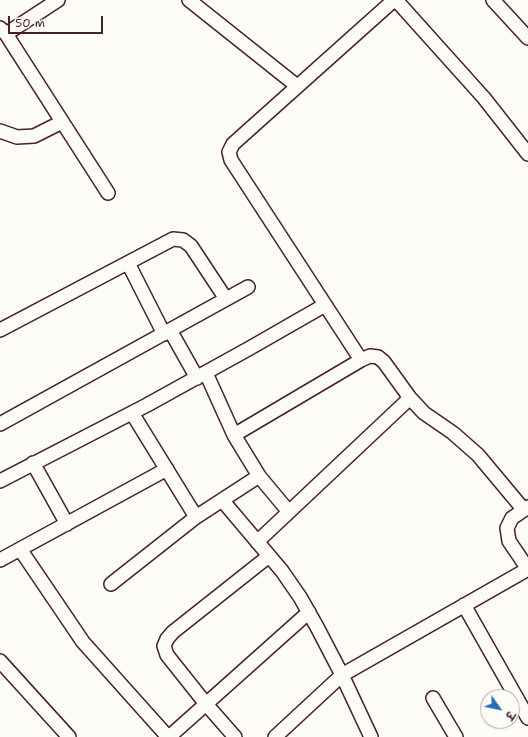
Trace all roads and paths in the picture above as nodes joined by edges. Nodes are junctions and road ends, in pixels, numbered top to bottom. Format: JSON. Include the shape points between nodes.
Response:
{"nodes":[{"id":1,"x":58,"y":0,"type":"edge"},
{"id":2,"x":189,"y":0,"type":"edge"},
{"id":3,"x":395,"y":0,"type":"edge"},
{"id":4,"x":501,"y":3,"type":"edge"},
{"id":5,"x":3,"y":31,"type":"edge"},
{"id":6,"x":528,"y":38,"type":"edge"},
{"id":7,"x":298,"y":86,"type":"junction"},
{"id":8,"x":62,"y":122,"type":"junction"},
{"id":9,"x":0,"y":131,"type":"edge"},
{"id":10,"x":528,"y":154,"type":"edge"},
{"id":11,"x":108,"y":193,"type":"dead end"},
{"id":12,"x":128,"y":263,"type":"junction"},
{"id":13,"x":248,"y":287,"type":"dead end"},
{"id":14,"x":226,"y":299,"type":"junction"},
{"id":15,"x":324,"y":305,"type":"junction"},
{"id":16,"x":0,"y":330,"type":"edge"},
{"id":17,"x":167,"y":332,"type":"junction"},
{"id":18,"x":361,"y":360,"type":"junction"},
{"id":19,"x":202,"y":375,"type":"junction"},
{"id":20,"x":410,"y":398,"type":"junction"},
{"id":21,"x":132,"y":413,"type":"junction"},
{"id":22,"x":0,"y":424,"type":"edge"},
{"id":23,"x":234,"y":436,"type":"junction"},
{"id":24,"x":33,"y":463,"type":"junction"},
{"id":25,"x":167,"y":469,"type":"junction"},
{"id":26,"x":259,"y":476,"type":"junction"},
{"id":27,"x":0,"y":481,"type":"edge"},
{"id":28,"x":222,"y":500,"type":"junction"},
{"id":29,"x":526,"y":508,"type":"edge"},
{"id":30,"x":289,"y":512,"type":"junction"},
{"id":31,"x":196,"y":517,"type":"junction"},
{"id":32,"x":67,"y":524,"type":"junction"},
{"id":33,"x":257,"y":542,"type":"junction"},
{"id":34,"x":20,"y":549,"type":"junction"},
{"id":35,"x":269,"y":556,"type":"junction"},
{"id":36,"x":0,"y":560,"type":"edge"},
{"id":37,"x":528,"y":569,"type":"edge"},
{"id":38,"x":111,"y":584,"type":"dead end"},
{"id":39,"x":464,"y":605,"type":"junction"},
{"id":40,"x":309,"y":612,"type":"junction"},
{"id":41,"x":0,"y":661,"type":"edge"},
{"id":42,"x":342,"y":675,"type":"junction"},
{"id":43,"x":433,"y":698,"type":"dead end"},
{"id":44,"x":206,"y":704,"type":"junction"},
{"id":45,"x":528,"y":718,"type":"edge"},
{"id":46,"x":65,"y":736,"type":"edge"},
{"id":47,"x":169,"y":737,"type":"edge"},
{"id":48,"x":235,"y":737,"type":"edge"},
{"id":49,"x":275,"y":737,"type":"edge"},
{"id":50,"x":371,"y":737,"type":"edge"},
{"id":51,"x":456,"y":737,"type":"edge"}],
"edges":[{"from":1,"to":5,"type":"street"},
{"from":2,"to":7,"type":"street"},
{"from":3,"to":7,"type":"street"},
{"from":3,"to":10,"type":"street","via":[[484,98]]},
{"from":4,"to":6,"type":"street"},
{"from":5,"to":8,"type":"street"},
{"from":7,"to":15,"type":"street","via":[[233,144],[229,152],[231,160]]},
{"from":8,"to":9,"type":"street","via":[[34,136],[17,136]]},
{"from":8,"to":11,"type":"street"},
{"from":12,"to":14,"type":"street","via":[[173,239],[183,240],[191,246]]},
{"from":12,"to":16,"type":"street"},
{"from":12,"to":17,"type":"street"},
{"from":13,"to":14,"type":"street"},
{"from":14,"to":17,"type":"street"},
{"from":15,"to":18,"type":"street"},
{"from":15,"to":19,"type":"street"},
{"from":17,"to":19,"type":"street"},
{"from":17,"to":22,"type":"street"},
{"from":18,"to":20,"type":"street","via":[[370,356],[378,357]]},
{"from":18,"to":23,"type":"street"},
{"from":19,"to":21,"type":"street"},
{"from":19,"to":23,"type":"street"},
{"from":20,"to":29,"type":"street","via":[[424,413],[453,433],[478,456]]},
{"from":20,"to":30,"type":"street"},
{"from":21,"to":24,"type":"street"},
{"from":21,"to":25,"type":"street"},
{"from":23,"to":26,"type":"street"},
{"from":24,"to":27,"type":"street"},
{"from":24,"to":32,"type":"street"},
{"from":25,"to":31,"type":"street"},
{"from":25,"to":32,"type":"street"},
{"from":26,"to":28,"type":"street"},
{"from":26,"to":30,"type":"street"},
{"from":28,"to":31,"type":"street"},
{"from":28,"to":33,"type":"street"},
{"from":29,"to":37,"type":"street","via":[[512,518],[507,528],[510,541]]},
{"from":30,"to":33,"type":"street"},
{"from":31,"to":38,"type":"street"},
{"from":32,"to":34,"type":"street"},
{"from":33,"to":35,"type":"street"},
{"from":34,"to":36,"type":"street"},
{"from":34,"to":47,"type":"street","via":[[83,642]]},
{"from":35,"to":40,"type":"street","via":[[296,590]]},
{"from":35,"to":44,"type":"street","via":[[173,632],[164,646],[167,655]]},
{"from":37,"to":39,"type":"street"},
{"from":39,"to":42,"type":"street"},
{"from":39,"to":45,"type":"street"},
{"from":40,"to":42,"type":"street"},
{"from":40,"to":44,"type":"street"},
{"from":41,"to":46,"type":"street"},
{"from":42,"to":49,"type":"street"},
{"from":42,"to":50,"type":"street"},
{"from":43,"to":51,"type":"street"},
{"from":44,"to":47,"type":"street"},
{"from":44,"to":48,"type":"street"}]}
